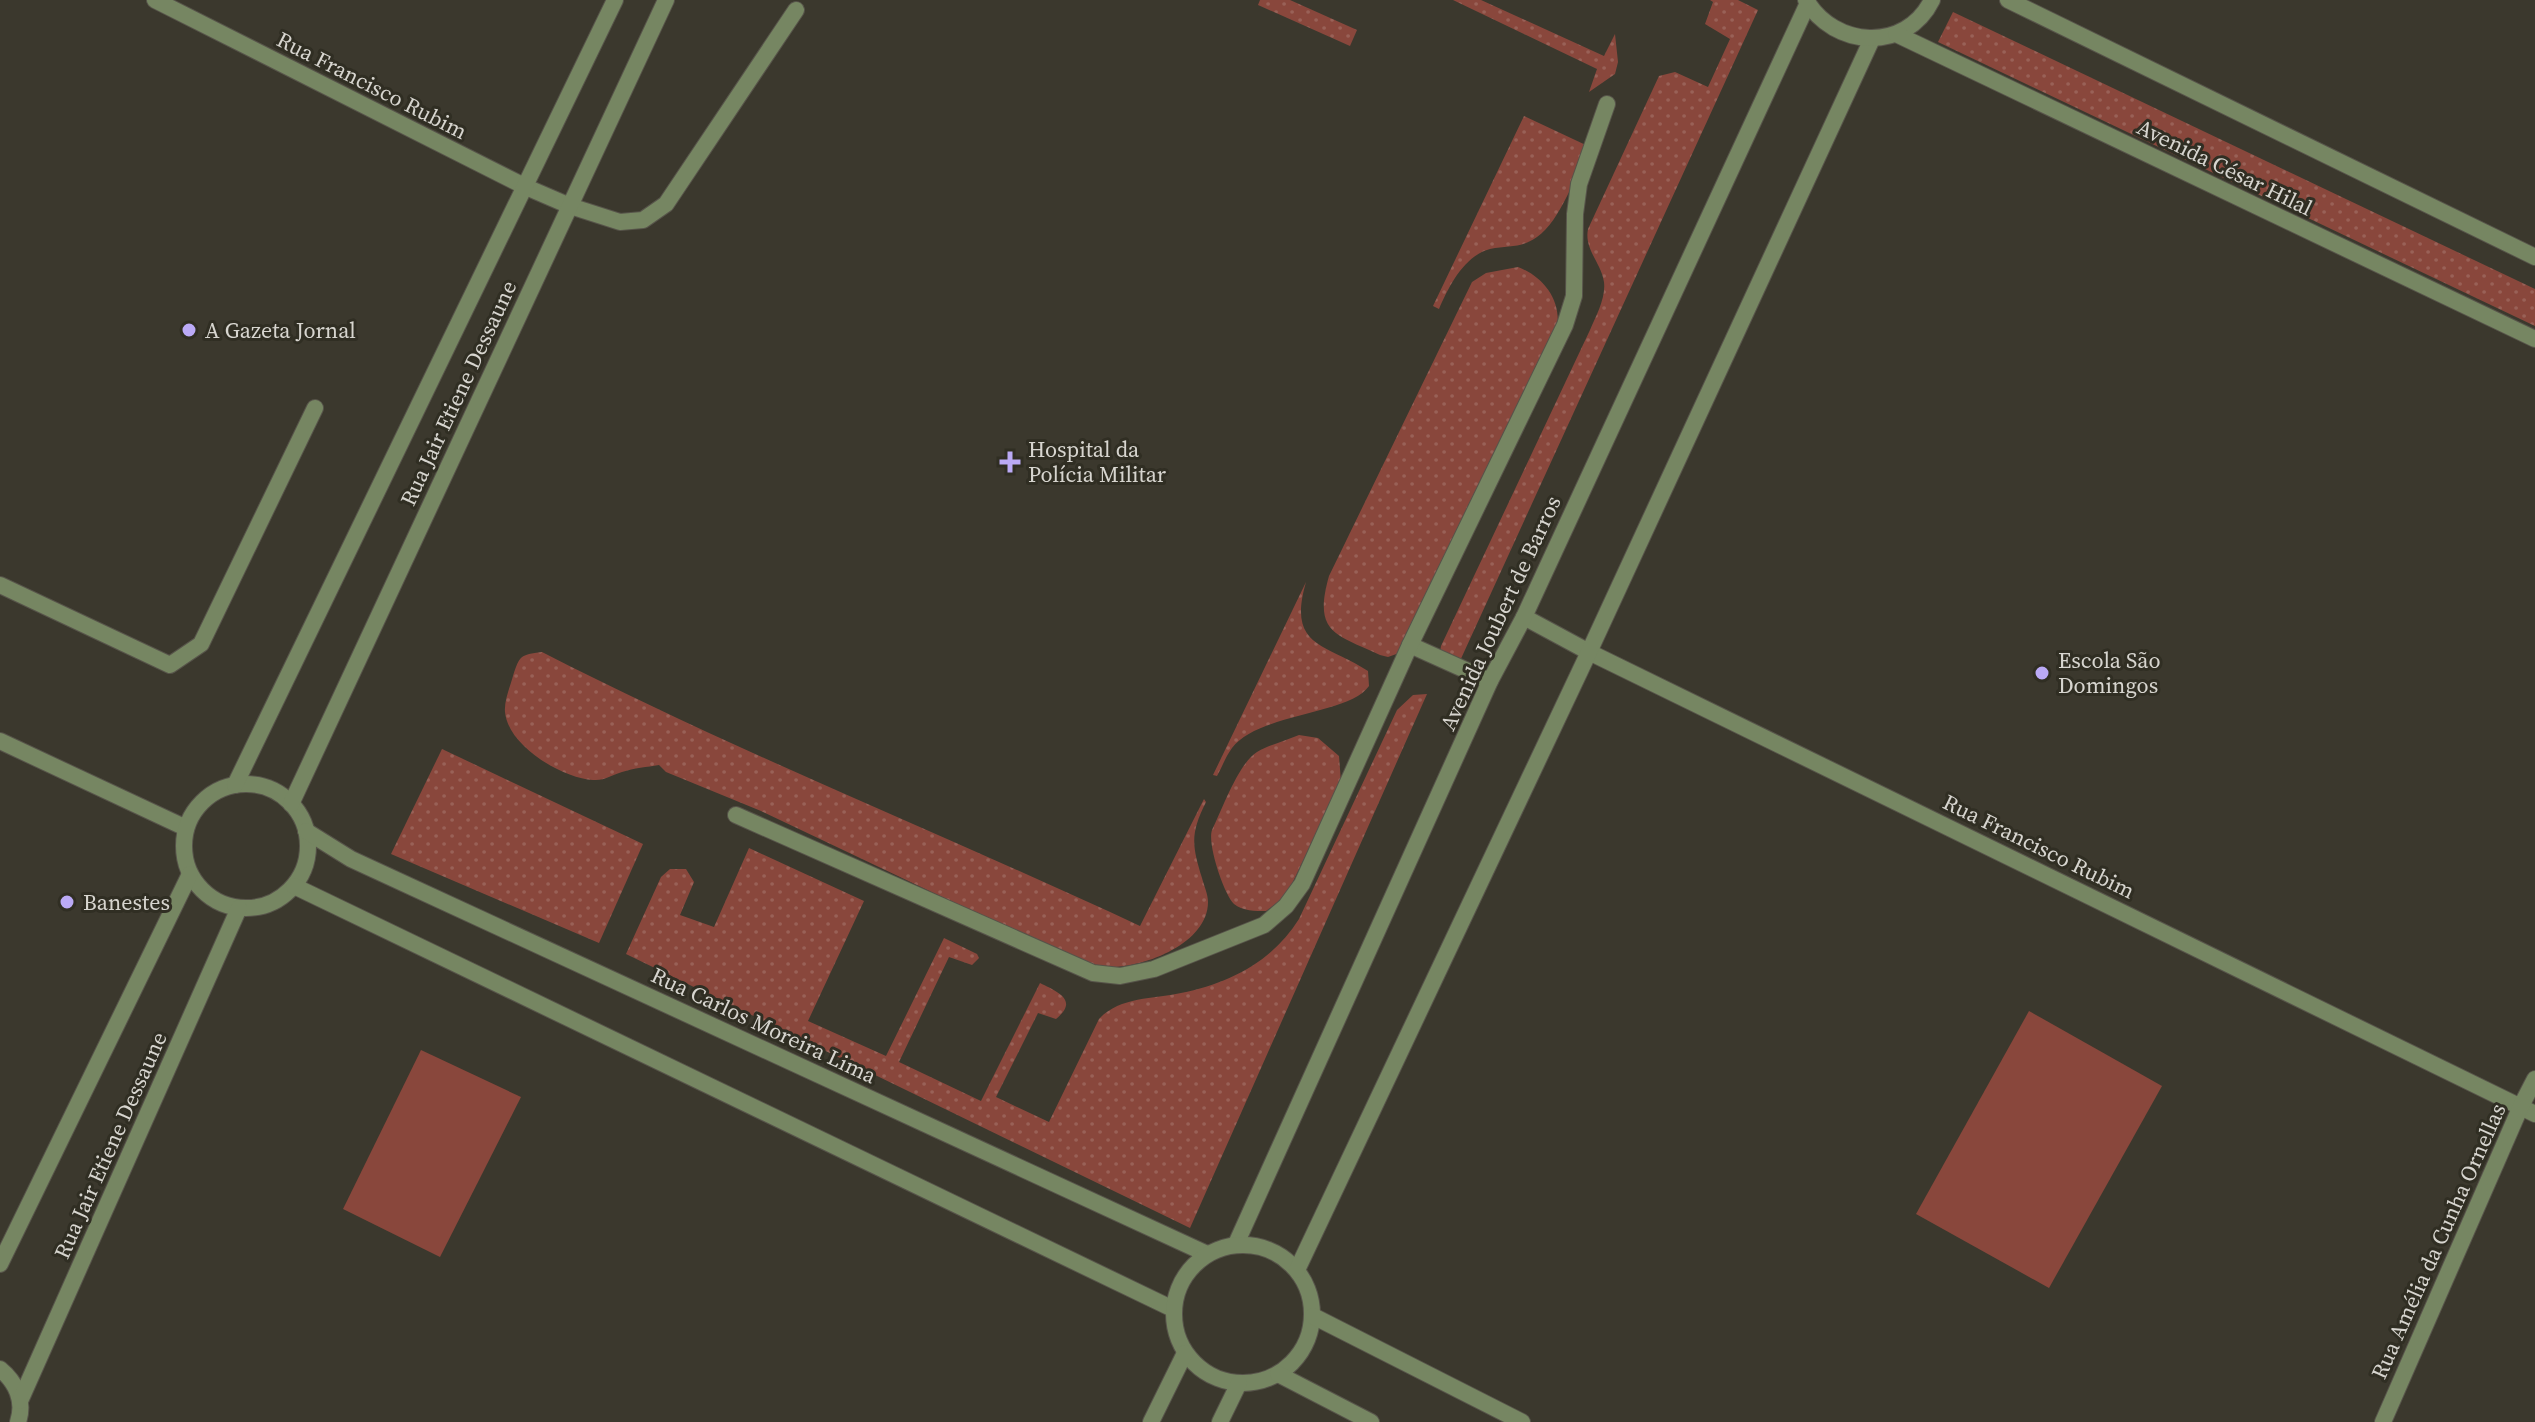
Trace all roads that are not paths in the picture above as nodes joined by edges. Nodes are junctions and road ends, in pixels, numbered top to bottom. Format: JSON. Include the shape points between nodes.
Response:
{"nodes":[{"id":1,"x":155,"y":0,"type":"edge"},
{"id":2,"x":615,"y":0,"type":"edge"},
{"id":3,"x":666,"y":0,"type":"edge"},
{"id":4,"x":1932,"y":0,"type":"edge"},
{"id":5,"x":2008,"y":0,"type":"edge"},
{"id":6,"x":1807,"y":1,"type":"edge"},
{"id":7,"x":796,"y":10,"type":"dead end"},
{"id":8,"x":1896,"y":34,"type":"junction"},
{"id":9,"x":1872,"y":39,"type":"junction"},
{"id":10,"x":1607,"y":104,"type":"dead end"},
{"id":11,"x":526,"y":187,"type":"junction"},
{"id":12,"x":570,"y":206,"type":"junction"},
{"id":13,"x":2535,"y":257,"type":"edge"},
{"id":14,"x":2535,"y":339,"type":"edge"},
{"id":15,"x":315,"y":408,"type":"dead end"},
{"id":16,"x":0,"y":585,"type":"edge"},
{"id":17,"x":1524,"y":617,"type":"junction"},
{"id":18,"x":1410,"y":645,"type":"junction"},
{"id":19,"x":1589,"y":652,"type":"junction"},
{"id":20,"x":1490,"y":681,"type":"junction"},
{"id":21,"x":0,"y":741,"type":"edge"},
{"id":22,"x":235,"y":785,"type":"junction"},
{"id":23,"x":291,"y":804,"type":"junction"},
{"id":24,"x":736,"y":815,"type":"dead end"},
{"id":25,"x":186,"y":828,"type":"junction"},
{"id":26,"x":306,"y":831,"type":"junction"},
{"id":27,"x":190,"y":874,"type":"junction"},
{"id":28,"x":294,"y":886,"type":"junction"},
{"id":29,"x":239,"y":908,"type":"junction"},
{"id":30,"x":2535,"y":1079,"type":"edge"},
{"id":31,"x":2528,"y":1110,"type":"edge"},
{"id":32,"x":1236,"y":1244,"type":"junction"},
{"id":33,"x":1207,"y":1254,"type":"junction"},
{"id":34,"x":0,"y":1264,"type":"edge"},
{"id":35,"x":1297,"y":1270,"type":"junction"},
{"id":36,"x":1173,"y":1309,"type":"junction"},
{"id":37,"x":1313,"y":1316,"type":"junction"},
{"id":38,"x":1185,"y":1353,"type":"junction"},
{"id":39,"x":0,"y":1369,"type":"edge"},
{"id":40,"x":1278,"y":1374,"type":"junction"},
{"id":41,"x":1239,"y":1383,"type":"junction"},
{"id":42,"x":22,"y":1415,"type":"edge"},
{"id":43,"x":1151,"y":1422,"type":"edge"},
{"id":44,"x":1220,"y":1422,"type":"edge"},
{"id":45,"x":1371,"y":1422,"type":"edge"},
{"id":46,"x":1522,"y":1422,"type":"edge"},
{"id":47,"x":2383,"y":1422,"type":"edge"}],
"edges":[{"from":1,"to":11,"type":"street","name":"Rua Francisco Rubim"},
{"from":2,"to":11,"type":"street","name":"Rua Jair Etiene Dessaune"},
{"from":3,"to":12,"type":"street","name":"Rua Jair Etiene Dessaune"},
{"from":4,"to":8,"type":"street","via":[[1920,18]]},
{"from":5,"to":13,"type":"street"},
{"from":6,"to":9,"type":"street","via":[[1835,30]]},
{"from":6,"to":17,"type":"street","name":"Avenida Joubert de Barros"},
{"from":7,"to":12,"type":"street","name":"Rua Francisco Rubim","via":[[666,204],[643,220],[620,222]]},
{"from":8,"to":9,"type":"street"},
{"from":8,"to":14,"type":"street","name":"Avenida César Hilal"},
{"from":9,"to":19,"type":"street"},
{"from":10,"to":18,"type":"street","via":[[1579,184],[1574,296],[1565,325]]},
{"from":11,"to":12,"type":"street","name":"Rua Francisco Rubim"},
{"from":11,"to":22,"type":"street","name":"Rua Jair Etiene Dessaune"},
{"from":12,"to":23,"type":"street","name":"Rua Jair Etiene Dessaune"},
{"from":15,"to":16,"type":"street","via":[[201,644],[170,665]]},
{"from":17,"to":19,"type":"street","name":"Rua Francisco Rubim"},
{"from":17,"to":20,"type":"street","name":"Avenida Joubert de Barros"},
{"from":18,"to":20,"type":"street"},
{"from":18,"to":24,"type":"street","via":[[1302,884],[1286,906],[1264,925],[1154,969],[1120,976],[1093,973]]},
{"from":19,"to":31,"type":"street","name":"Rua Francisco Rubim"},
{"from":19,"to":35,"type":"street"},
{"from":20,"to":32,"type":"street","name":"Avenida Joubert de Barros"},
{"from":21,"to":25,"type":"street"},
{"from":22,"to":23,"type":"street","via":[[259,786]]},
{"from":22,"to":25,"type":"street","via":[[210,795]]},
{"from":23,"to":26,"type":"street"},
{"from":25,"to":27,"type":"street","via":[[184,852]]},
{"from":26,"to":28,"type":"street","via":[[308,854]]},
{"from":26,"to":33,"type":"street","name":"Rua Carlos Moreira Lima","via":[[365,866]]},
{"from":27,"to":29,"type":"street","via":[[206,893]]},
{"from":27,"to":34,"type":"street","name":"Rua Jair Etiene Dessaune"},
{"from":28,"to":29,"type":"street","via":[[263,906]]},
{"from":28,"to":36,"type":"street"},
{"from":29,"to":42,"type":"street","name":"Rua Jair Etiene Dessaune"},
{"from":30,"to":31,"type":"street","name":"Rua Amélia da Cunha Ornellas"},
{"from":31,"to":47,"type":"street","name":"Rua Amélia da Cunha Ornellas"},
{"from":32,"to":33,"type":"street"},
{"from":32,"to":35,"type":"street","via":[[1258,1246]]},
{"from":33,"to":36,"type":"street","via":[[1183,1277]]},
{"from":35,"to":37,"type":"street","via":[[1309,1292]]},
{"from":36,"to":38,"type":"street"},
{"from":37,"to":40,"type":"street","via":[[1303,1350]]},
{"from":37,"to":46,"type":"street"},
{"from":38,"to":41,"type":"street","via":[[1199,1369]]},
{"from":38,"to":43,"type":"street"},
{"from":39,"to":42,"type":"street","via":[[16,1387]]},
{"from":40,"to":41,"type":"street"},
{"from":40,"to":45,"type":"street"},
{"from":41,"to":44,"type":"street"}]}
